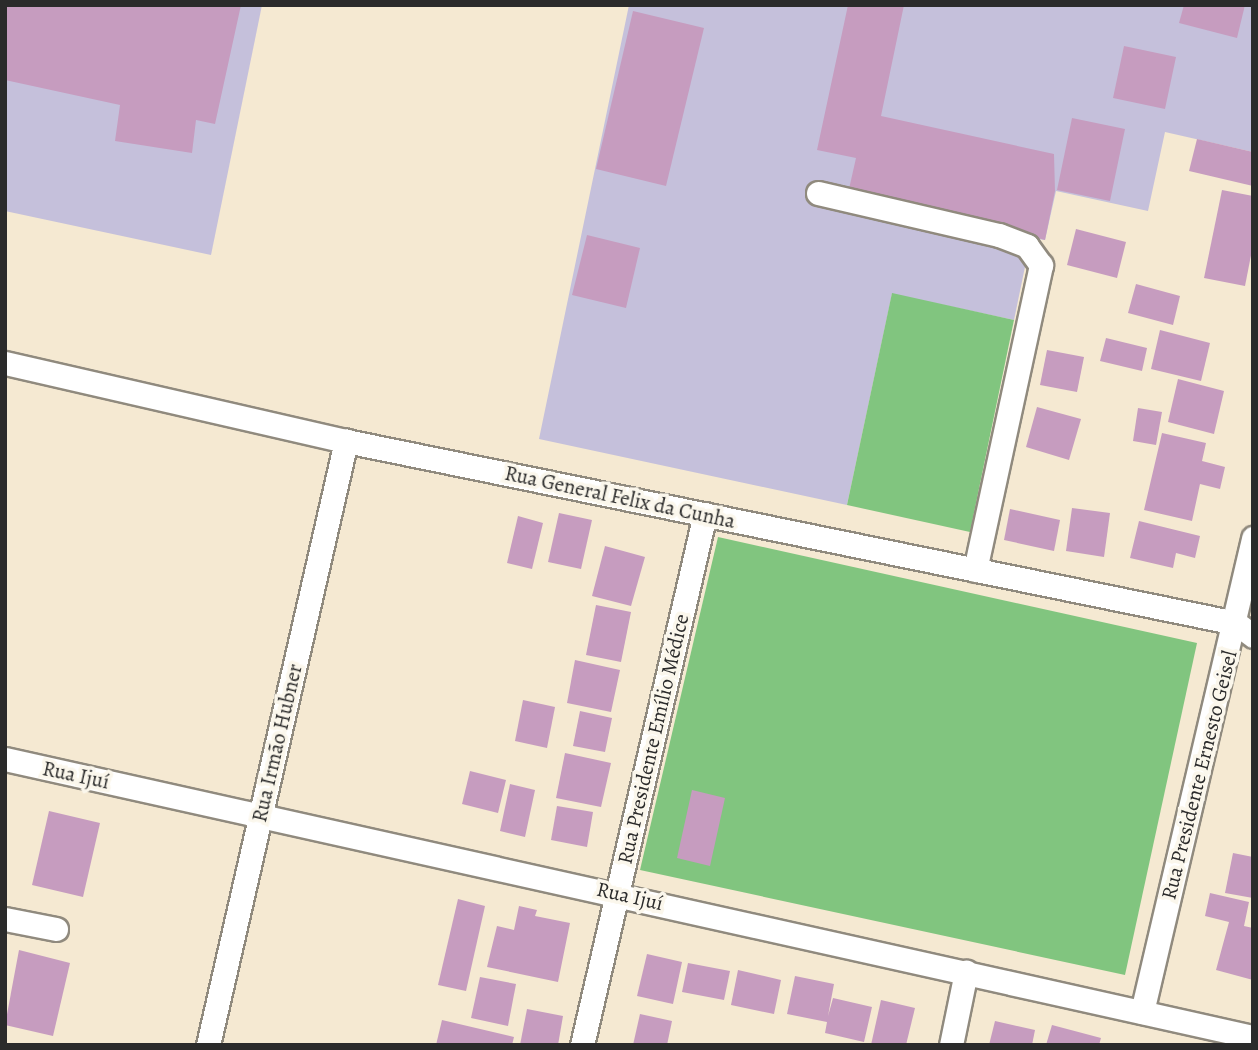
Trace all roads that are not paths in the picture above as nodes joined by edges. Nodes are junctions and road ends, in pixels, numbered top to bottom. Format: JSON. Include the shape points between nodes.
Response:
{"nodes":[{"id":1,"x":818,"y":193,"type":"dead end"},
{"id":2,"x":5,"y":363,"type":"edge"},
{"id":3,"x":346,"y":441,"type":"junction"},
{"id":4,"x":705,"y":514,"type":"junction"},
{"id":5,"x":1253,"y":538,"type":"edge"},
{"id":6,"x":975,"y":570,"type":"junction"},
{"id":7,"x":1244,"y":630,"type":"edge"},
{"id":8,"x":5,"y":759,"type":"edge"},
{"id":9,"x":260,"y":816,"type":"junction"},
{"id":10,"x":617,"y":893,"type":"junction"},
{"id":11,"x":5,"y":919,"type":"edge"},
{"id":12,"x":56,"y":929,"type":"dead end"},
{"id":13,"x":966,"y":972,"type":"junction"},
{"id":14,"x":1142,"y":1012,"type":"junction"},
{"id":15,"x":1253,"y":1037,"type":"edge"},
{"id":16,"x":208,"y":1045,"type":"edge"},
{"id":17,"x":582,"y":1045,"type":"edge"},
{"id":18,"x":951,"y":1045,"type":"edge"}],
"edges":[{"from":1,"to":6,"type":"street","via":[[999,235],[1027,246],[1041,265]]},
{"from":2,"to":3,"type":"street","name":"Rua General Felix da Cunha"},
{"from":3,"to":4,"type":"street","name":"Rua General Felix da Cunha"},
{"from":3,"to":9,"type":"street","name":"Rua Irmão Hubner"},
{"from":4,"to":6,"type":"street","name":"Rua General Felix da Cunha"},
{"from":4,"to":10,"type":"street","name":"Rua Presidente Emílio Médice"},
{"from":5,"to":7,"type":"street","name":"Rua Presidente Ernesto Geisel"},
{"from":6,"to":7,"type":"street","name":"Rua General Felix da Cunha"},
{"from":7,"to":14,"type":"street","name":"Rua Presidente Ernesto Geisel"},
{"from":8,"to":9,"type":"street","name":"Rua Ijuí"},
{"from":9,"to":10,"type":"street","name":"Rua Ijuí"},
{"from":9,"to":16,"type":"street","name":"Rua Irmão Hubner"},
{"from":10,"to":13,"type":"street","name":"Rua Ijuí"},
{"from":10,"to":17,"type":"street","name":"Rua Presidente Emílio Médice"},
{"from":11,"to":12,"type":"street"},
{"from":13,"to":14,"type":"street","name":"Rua Ijuí"},
{"from":13,"to":18,"type":"street"},
{"from":14,"to":15,"type":"street","name":"Rua Ijuí"}]}
